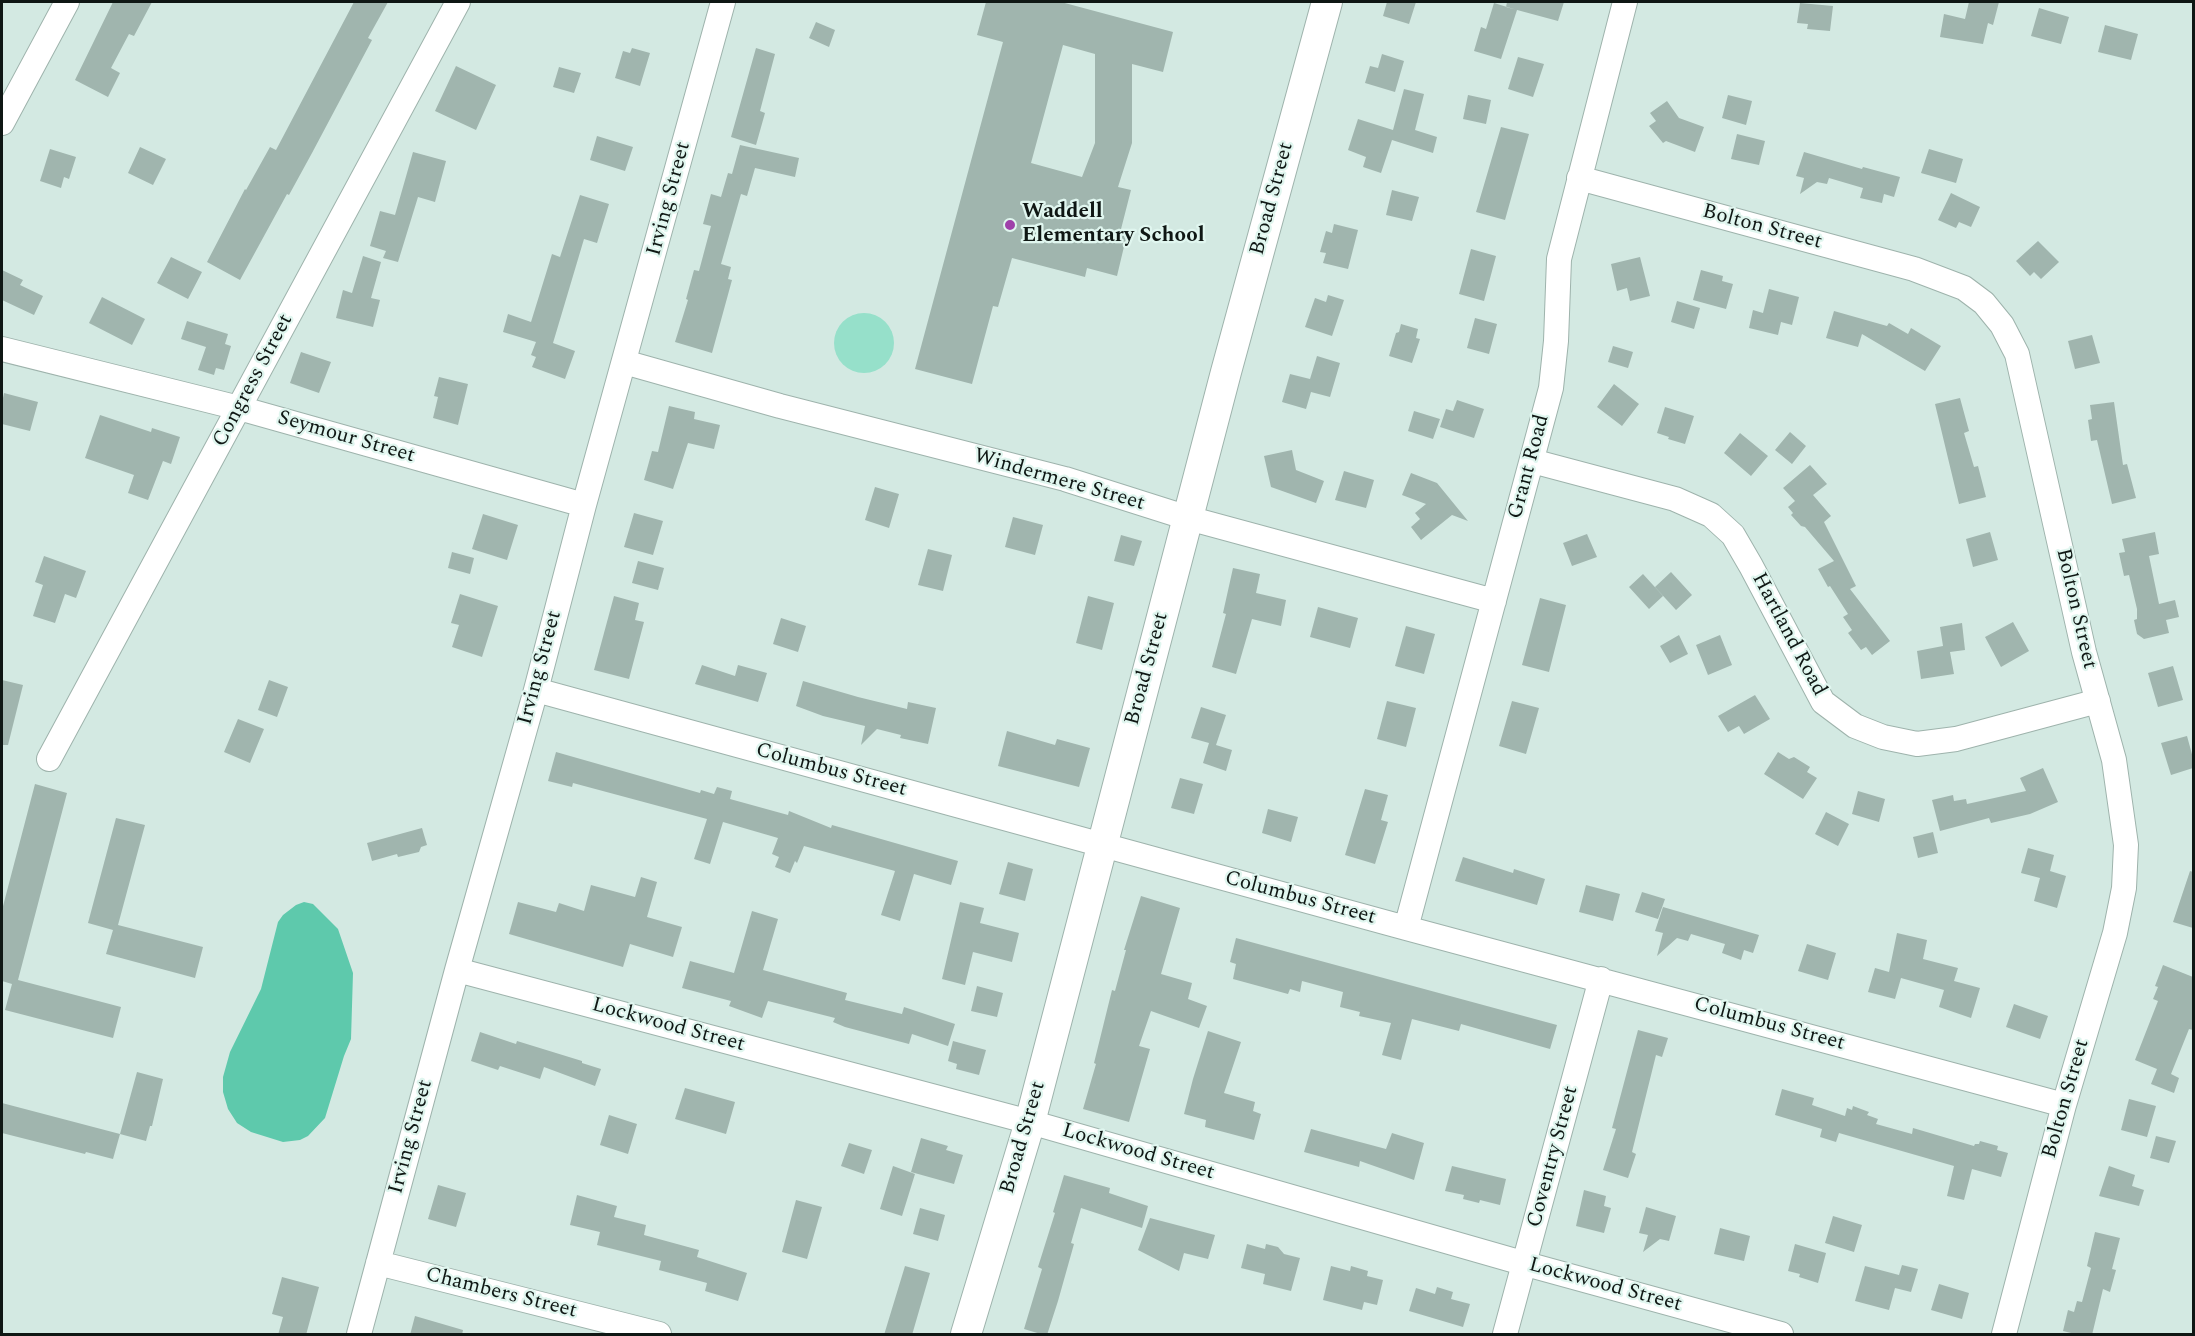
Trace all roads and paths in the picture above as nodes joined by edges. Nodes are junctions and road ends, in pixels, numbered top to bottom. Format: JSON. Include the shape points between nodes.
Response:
{"nodes":[{"id":1,"x":67,"y":2,"type":"edge"},
{"id":2,"x":458,"y":2,"type":"edge"},
{"id":3,"x":723,"y":2,"type":"edge"},
{"id":4,"x":1327,"y":2,"type":"edge"},
{"id":5,"x":1624,"y":2,"type":"edge"},
{"id":6,"x":2,"y":123,"type":"edge"},
{"id":7,"x":1579,"y":178,"type":"junction"},
{"id":8,"x":2,"y":349,"type":"edge"},
{"id":9,"x":624,"y":362,"type":"junction"},
{"id":10,"x":239,"y":408,"type":"junction"},
{"id":11,"x":1532,"y":461,"type":"junction"},
{"id":12,"x":584,"y":505,"type":"junction"},
{"id":13,"x":1188,"y":518,"type":"junction"},
{"id":14,"x":1494,"y":601,"type":"junction"},
{"id":15,"x":536,"y":690,"type":"junction"},
{"id":16,"x":2098,"y":701,"type":"junction"},
{"id":17,"x":49,"y":759,"type":"dead end"},
{"id":18,"x":1101,"y":845,"type":"junction"},
{"id":19,"x":1406,"y":928,"type":"junction"},
{"id":20,"x":457,"y":970,"type":"junction"},
{"id":21,"x":1601,"y":979,"type":"junction"},
{"id":22,"x":2064,"y":1105,"type":"junction"},
{"id":23,"x":1030,"y":1122,"type":"junction"},
{"id":24,"x":378,"y":1263,"type":"junction"},
{"id":25,"x":1526,"y":1264,"type":"junction"},
{"id":26,"x":359,"y":1335,"type":"edge"},
{"id":27,"x":659,"y":1335,"type":"edge"},
{"id":28,"x":966,"y":1335,"type":"edge"},
{"id":29,"x":1505,"y":1335,"type":"edge"},
{"id":30,"x":1781,"y":1335,"type":"edge"},
{"id":31,"x":2004,"y":1335,"type":"edge"}],
"edges":[{"from":1,"to":6,"type":"street"},
{"from":2,"to":10,"type":"street","name":"Congress Street"},
{"from":3,"to":9,"type":"street","name":"Irving Street"},
{"from":4,"to":13,"type":"street","name":"Broad Street"},
{"from":5,"to":7,"type":"street","name":"Grant Road"},
{"from":7,"to":11,"type":"street","name":"Grant Road","via":[[1559,259],[1551,388]]},
{"from":7,"to":16,"type":"street","name":"Bolton Street","via":[[1914,269],[1964,288],[1984,303],[2002,325],[2017,354]]},
{"from":8,"to":10,"type":"street","name":"Seymour Street"},
{"from":9,"to":12,"type":"street","name":"Irving Street"},
{"from":9,"to":13,"type":"street","name":"Windermere Street","via":[[1065,480]]},
{"from":10,"to":12,"type":"street","name":"Seymour Street"},
{"from":10,"to":17,"type":"street","name":"Congress Street"},
{"from":11,"to":14,"type":"street","name":"Grant Road"},
{"from":11,"to":16,"type":"street","name":"Hartland Road","via":[[1675,499],[1711,515],[1732,535],[1751,566],[1823,702],[1855,726],[1917,744],[1956,740]]},
{"from":12,"to":15,"type":"street","name":"Irving Street"},
{"from":13,"to":14,"type":"street","name":"Windermere Street"},
{"from":13,"to":18,"type":"street","name":"Broad Street"},
{"from":14,"to":19,"type":"street","name":"Grant Road"},
{"from":15,"to":18,"type":"street","name":"Columbus Street"},
{"from":15,"to":20,"type":"street","name":"Irving Street"},
{"from":16,"to":22,"type":"street","name":"Bolton Street","via":[[2122,806],[2127,845],[2124,888],[2115,933]]},
{"from":18,"to":19,"type":"street","name":"Columbus Street"},
{"from":18,"to":23,"type":"street","name":"Broad Street"},
{"from":19,"to":21,"type":"street","name":"Columbus Street"},
{"from":20,"to":23,"type":"street","name":"Lockwood Street"},
{"from":20,"to":24,"type":"street","name":"Irving Street"},
{"from":21,"to":22,"type":"street","name":"Columbus Street"},
{"from":21,"to":25,"type":"street","name":"Coventry Street"},
{"from":22,"to":31,"type":"street","name":"Bolton Street"},
{"from":23,"to":25,"type":"street","name":"Lockwood Street"},
{"from":23,"to":28,"type":"street","name":"Broad Street"},
{"from":24,"to":26,"type":"street","name":"Irving Street"},
{"from":24,"to":27,"type":"street","name":"Chambers Street"},
{"from":25,"to":29,"type":"street","name":"Coventry Street"},
{"from":25,"to":30,"type":"street","name":"Lockwood Street"}]}
